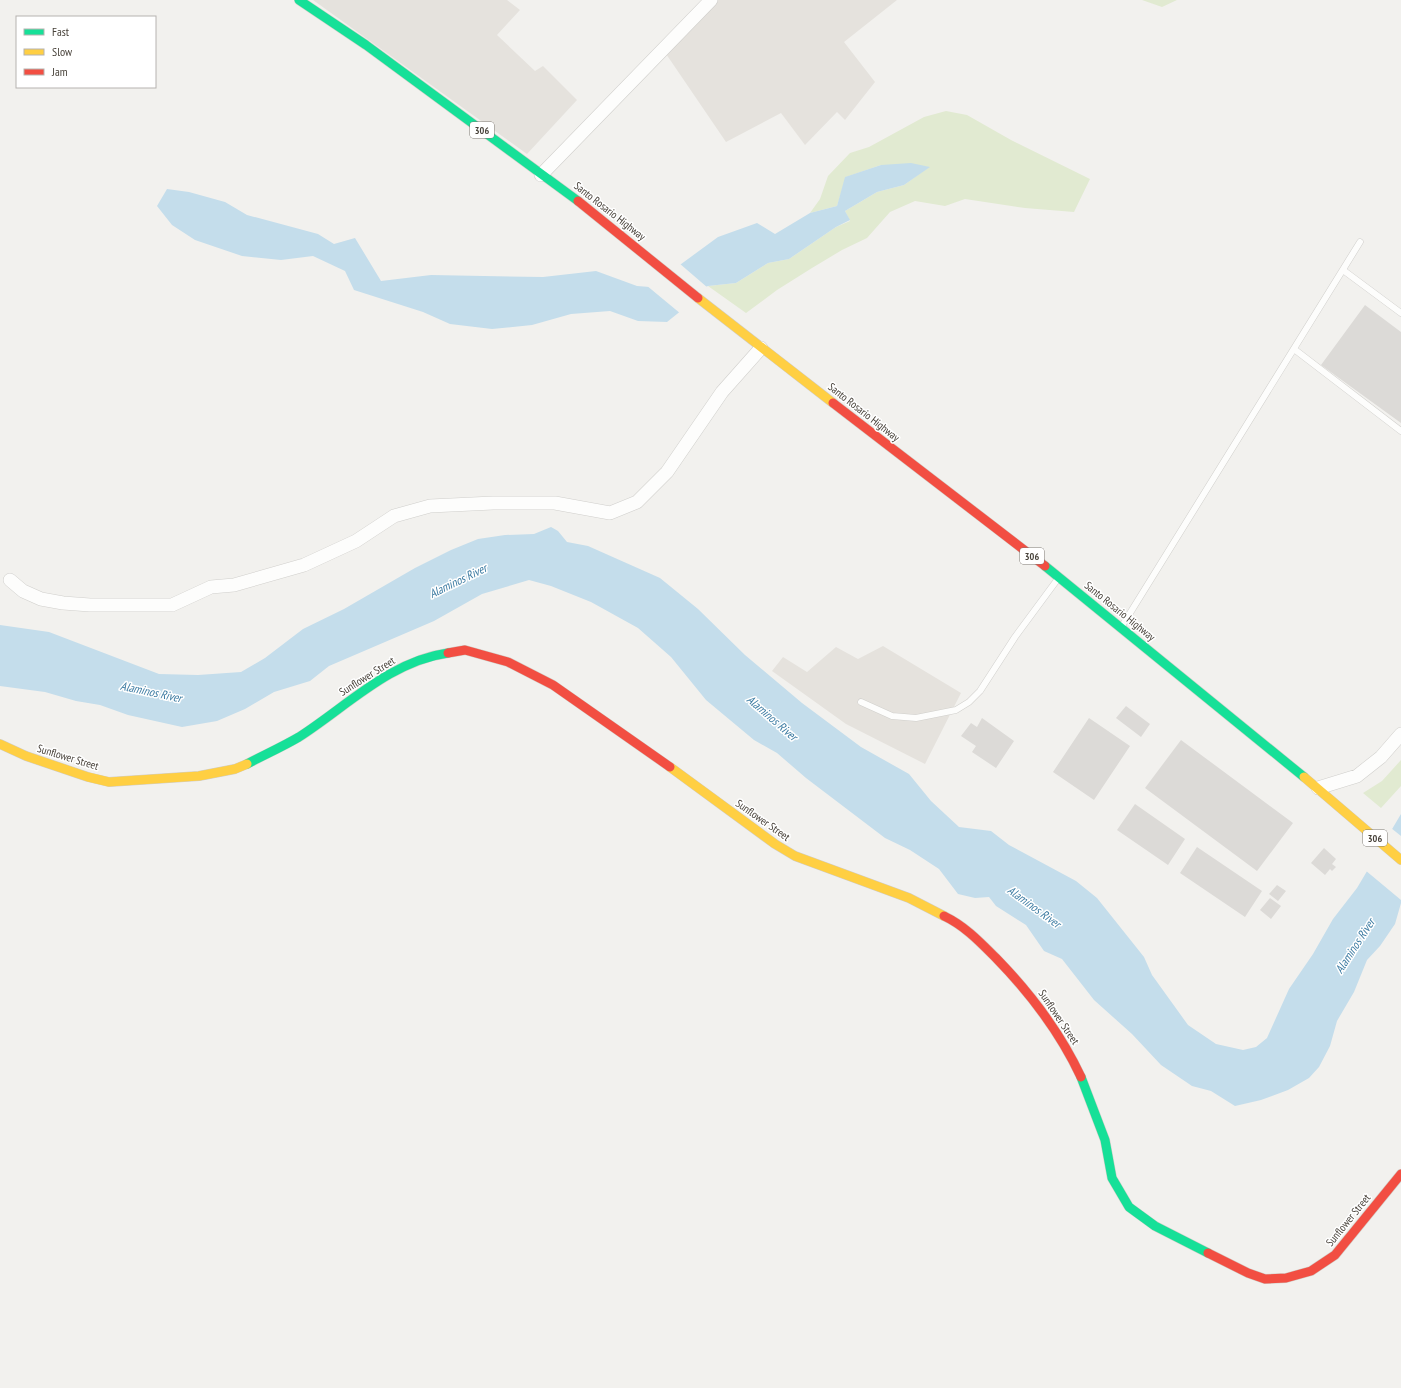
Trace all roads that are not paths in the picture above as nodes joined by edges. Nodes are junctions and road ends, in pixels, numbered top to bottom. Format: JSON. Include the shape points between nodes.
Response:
{"nodes":[{"id":1,"x":299,"y":0,"type":"edge"},
{"id":2,"x":711,"y":0,"type":"edge"},
{"id":3,"x":541,"y":175,"type":"junction"},
{"id":4,"x":1360,"y":242,"type":"dead end"},
{"id":5,"x":1343,"y":270,"type":"junction"},
{"id":6,"x":1401,"y":313,"type":"edge"},
{"id":7,"x":761,"y":348,"type":"junction"},
{"id":8,"x":1294,"y":349,"type":"junction"},
{"id":9,"x":1401,"y":431,"type":"edge"},
{"id":10,"x":1060,"y":577,"type":"junction"},
{"id":11,"x":10,"y":580,"type":"dead end"},
{"id":12,"x":1122,"y":628,"type":"junction"},
{"id":13,"x":861,"y":702,"type":"dead end"},
{"id":14,"x":1401,"y":734,"type":"edge"},
{"id":15,"x":0,"y":744,"type":"edge"},
{"id":16,"x":1318,"y":788,"type":"junction"},
{"id":17,"x":1401,"y":860,"type":"edge"},
{"id":18,"x":1401,"y":1174,"type":"edge"}],
"edges":[{"from":1,"to":3,"type":"street","name":"Santo Rosario Highway","number":"306","via":[[366,45]]},
{"from":2,"to":3,"type":"street"},
{"from":3,"to":7,"type":"street","name":"Santo Rosario Highway","number":"306","via":[[601,218]]},
{"from":4,"to":5,"type":"lane"},
{"from":5,"to":6,"type":"lane"},
{"from":5,"to":8,"type":"lane"},
{"from":7,"to":10,"type":"street","name":"Santo Rosario Highway","number":"306"},
{"from":7,"to":11,"type":"street","via":[[722,392],[667,472],[637,502],[610,513],[555,503],[430,506],[394,516],[356,541],[304,565],[248,582],[211,588],[172,605],[63,603],[29,594]]},
{"from":8,"to":9,"type":"lane"},
{"from":8,"to":12,"type":"lane"},
{"from":10,"to":12,"type":"street","name":"Santo Rosario Highway","number":"306"},
{"from":10,"to":13,"type":"lane","via":[[1019,631],[980,691],[969,702],[956,710],[916,718],[892,716]]},
{"from":12,"to":16,"type":"street","name":"Santo Rosario Highway","number":"306"},
{"from":14,"to":16,"type":"street","via":[[1381,757],[1357,776]]},
{"from":15,"to":18,"type":"street","name":"Sunflower Street","via":[[33,759],[109,782],[199,776],[235,769],[274,751],[299,737],[376,682],[406,666],[438,654],[465,650],[508,662],[553,685],[774,844],[795,856],[909,898],[949,918],[972,934],[1019,981],[1042,1009],[1071,1056],[1087,1090],[1105,1140],[1112,1178],[1129,1207],[1155,1226],[1248,1273],[1265,1279],[1286,1278],[1311,1271],[1335,1255]]},
{"from":16,"to":17,"type":"street","name":"Santo Rosario Highway","number":"306"}]}
